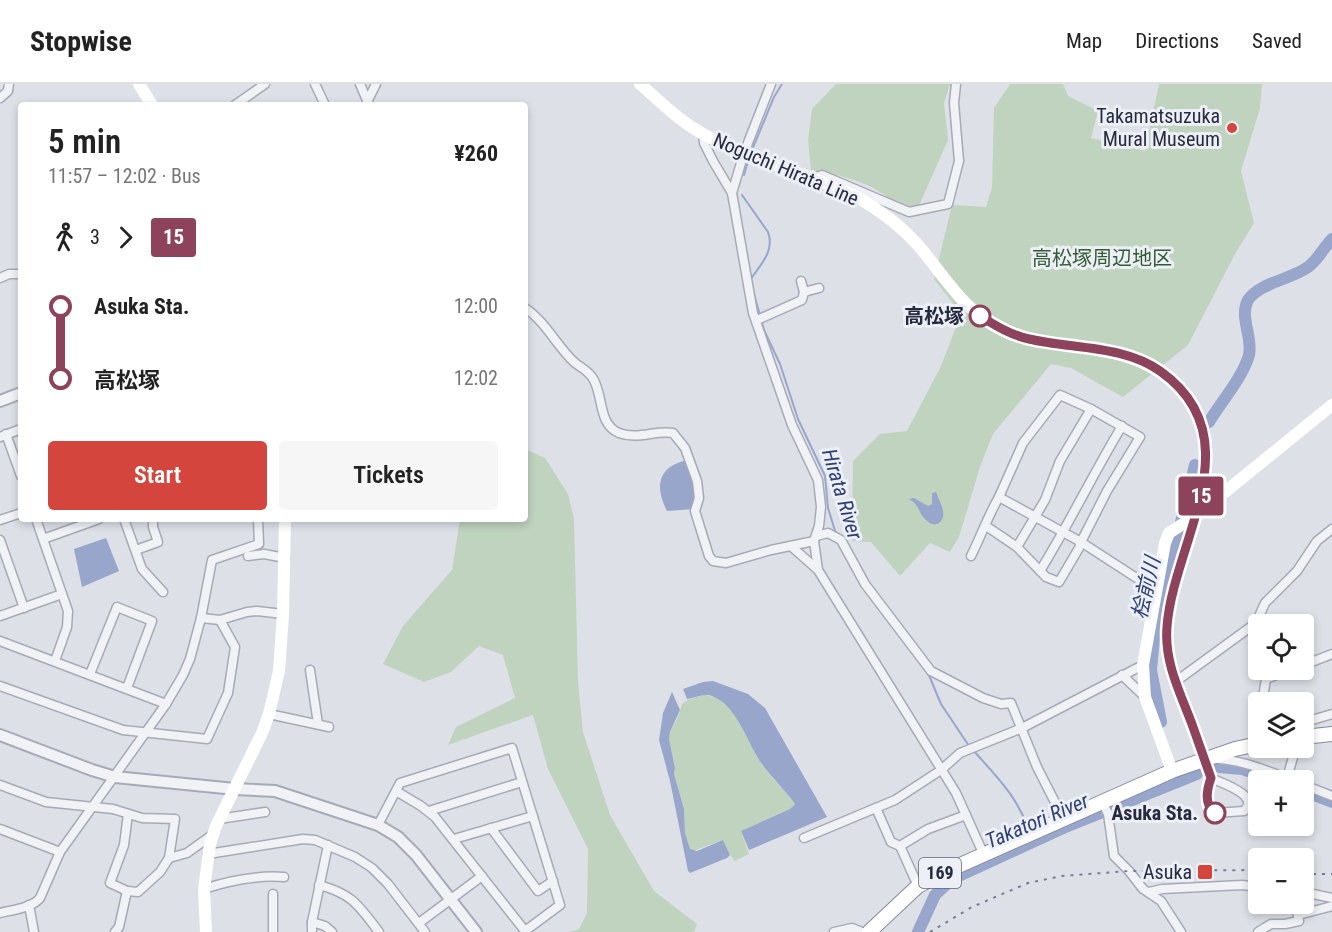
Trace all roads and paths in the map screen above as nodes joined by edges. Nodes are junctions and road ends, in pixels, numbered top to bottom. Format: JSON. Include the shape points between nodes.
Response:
{"nodes":[{"id":1,"x":9,"y":84,"type":"edge"},
{"id":2,"x":139,"y":84,"type":"edge"},
{"id":3,"x":265,"y":84,"type":"edge"},
{"id":4,"x":315,"y":84,"type":"edge"},
{"id":5,"x":360,"y":84,"type":"edge"},
{"id":6,"x":376,"y":84,"type":"edge"},
{"id":7,"x":640,"y":84,"type":"edge"},
{"id":8,"x":771,"y":84,"type":"edge"},
{"id":9,"x":956,"y":84,"type":"edge"},
{"id":10,"x":0,"y":98,"type":"edge"},
{"id":11,"x":150,"y":102,"type":"edge"},
{"id":12,"x":239,"y":102,"type":"edge"},
{"id":13,"x":324,"y":102,"type":"edge"},
{"id":14,"x":367,"y":102,"type":"edge"},
{"id":15,"x":369,"y":102,"type":"edge"},
{"id":16,"x":703,"y":134,"type":"junction"},
{"id":17,"x":744,"y":153,"type":"junction"},
{"id":18,"x":812,"y":178,"type":"junction"},
{"id":19,"x":732,"y":193,"type":"junction"},
{"id":20,"x":18,"y":274,"type":"edge"},
{"id":21,"x":0,"y":278,"type":"edge"},
{"id":22,"x":801,"y":280,"type":"dead end"},
{"id":23,"x":819,"y":288,"type":"dead end"},
{"id":24,"x":804,"y":292,"type":"junction"},
{"id":25,"x":528,"y":311,"type":"edge"},
{"id":26,"x":759,"y":319,"type":"junction"},
{"id":27,"x":18,"y":394,"type":"edge"},
{"id":28,"x":0,"y":401,"type":"edge"},
{"id":29,"x":1332,"y":405,"type":"edge"},
{"id":30,"x":1092,"y":409,"type":"junction"},
{"id":31,"x":1122,"y":426,"type":"junction"},
{"id":32,"x":18,"y":430,"type":"edge"},
{"id":33,"x":3,"y":436,"type":"edge"},
{"id":34,"x":18,"y":469,"type":"edge"},
{"id":35,"x":1202,"y":494,"type":"junction"},
{"id":36,"x":999,"y":496,"type":"junction"},
{"id":37,"x":18,"y":514,"type":"edge"},
{"id":38,"x":1036,"y":516,"type":"junction"},
{"id":39,"x":1191,"y":518,"type":"junction"},
{"id":40,"x":0,"y":520,"type":"edge"},
{"id":41,"x":37,"y":522,"type":"edge"},
{"id":42,"x":91,"y":522,"type":"edge"},
{"id":43,"x":125,"y":522,"type":"edge"},
{"id":44,"x":153,"y":522,"type":"edge"},
{"id":45,"x":258,"y":522,"type":"edge"},
{"id":46,"x":285,"y":522,"type":"edge"},
{"id":47,"x":986,"y":526,"type":"junction"},
{"id":48,"x":1332,"y":529,"type":"edge"},
{"id":49,"x":1064,"y":532,"type":"junction"},
{"id":50,"x":44,"y":539,"type":"junction"},
{"id":51,"x":815,"y":539,"type":"junction"},
{"id":52,"x":0,"y":540,"type":"edge"},
{"id":53,"x":1081,"y":542,"type":"junction"},
{"id":54,"x":792,"y":547,"type":"junction"},
{"id":55,"x":1017,"y":547,"type":"junction"},
{"id":56,"x":135,"y":550,"type":"junction"},
{"id":57,"x":248,"y":556,"type":"dead end"},
{"id":58,"x":971,"y":556,"type":"dead end"},
{"id":59,"x":285,"y":558,"type":"junction"},
{"id":60,"x":818,"y":570,"type":"junction"},
{"id":61,"x":1040,"y":571,"type":"junction"},
{"id":62,"x":1155,"y":590,"type":"junction"},
{"id":63,"x":163,"y":592,"type":"dead end"},
{"id":64,"x":62,"y":594,"type":"junction"},
{"id":65,"x":24,"y":608,"type":"junction"},
{"id":66,"x":283,"y":614,"type":"junction"},
{"id":67,"x":0,"y":616,"type":"edge"},
{"id":68,"x":201,"y":618,"type":"junction"},
{"id":69,"x":220,"y":620,"type":"junction"},
{"id":70,"x":0,"y":641,"type":"edge"},
{"id":71,"x":1332,"y":654,"type":"edge"},
{"id":72,"x":1314,"y":660,"type":"edge"},
{"id":73,"x":55,"y":661,"type":"junction"},
{"id":74,"x":1143,"y":665,"type":"junction"},
{"id":75,"x":310,"y":670,"type":"dead end"},
{"id":76,"x":90,"y":674,"type":"junction"},
{"id":77,"x":1122,"y":675,"type":"junction"},
{"id":78,"x":1175,"y":682,"type":"junction"},
{"id":79,"x":0,"y":686,"type":"edge"},
{"id":80,"x":127,"y":688,"type":"junction"},
{"id":81,"x":1145,"y":697,"type":"junction"},
{"id":82,"x":166,"y":704,"type":"junction"},
{"id":83,"x":269,"y":714,"type":"junction"},
{"id":84,"x":1332,"y":714,"type":"edge"},
{"id":85,"x":1314,"y":719,"type":"edge"},
{"id":86,"x":318,"y":724,"type":"junction"},
{"id":87,"x":329,"y":727,"type":"dead end"},
{"id":88,"x":1022,"y":728,"type":"junction"},
{"id":89,"x":144,"y":734,"type":"junction"},
{"id":90,"x":1332,"y":734,"type":"edge"},
{"id":91,"x":0,"y":735,"type":"edge"},
{"id":92,"x":1314,"y":736,"type":"edge"},
{"id":93,"x":1248,"y":746,"type":"edge"},
{"id":94,"x":1204,"y":759,"type":"junction"},
{"id":95,"x":941,"y":770,"type":"junction"},
{"id":96,"x":1264,"y":770,"type":"edge"},
{"id":97,"x":1172,"y":771,"type":"junction"},
{"id":98,"x":115,"y":777,"type":"junction"},
{"id":99,"x":1211,"y":778,"type":"junction"},
{"id":100,"x":522,"y":782,"type":"junction"},
{"id":101,"x":0,"y":785,"type":"edge"},
{"id":102,"x":235,"y":789,"type":"junction"},
{"id":103,"x":1314,"y":789,"type":"edge"},
{"id":104,"x":396,"y":791,"type":"junction"},
{"id":105,"x":1332,"y":796,"type":"edge"},
{"id":106,"x":1102,"y":801,"type":"junction"},
{"id":107,"x":93,"y":807,"type":"junction"},
{"id":108,"x":876,"y":808,"type":"junction"},
{"id":109,"x":429,"y":811,"type":"junction"},
{"id":110,"x":265,"y":812,"type":"dead end"},
{"id":111,"x":128,"y":814,"type":"junction"},
{"id":112,"x":966,"y":815,"type":"junction"},
{"id":113,"x":533,"y":816,"type":"junction"},
{"id":114,"x":1063,"y":818,"type":"junction"},
{"id":115,"x":219,"y":819,"type":"junction"},
{"id":116,"x":378,"y":825,"type":"junction"},
{"id":117,"x":490,"y":828,"type":"junction"},
{"id":118,"x":0,"y":829,"type":"edge"},
{"id":119,"x":212,"y":835,"type":"junction"},
{"id":120,"x":804,"y":838,"type":"dead end"},
{"id":121,"x":454,"y":839,"type":"junction"},
{"id":122,"x":328,"y":845,"type":"junction"},
{"id":123,"x":900,"y":846,"type":"junction"},
{"id":124,"x":60,"y":852,"type":"junction"},
{"id":125,"x":208,"y":854,"type":"junction"},
{"id":126,"x":983,"y":854,"type":"junction"},
{"id":127,"x":169,"y":858,"type":"junction"},
{"id":128,"x":482,"y":876,"type":"junction"},
{"id":129,"x":284,"y":877,"type":"dead end"},
{"id":130,"x":553,"y":881,"type":"junction"},
{"id":131,"x":319,"y":885,"type":"junction"},
{"id":132,"x":918,"y":886,"type":"junction"},
{"id":133,"x":1248,"y":886,"type":"edge"},
{"id":134,"x":204,"y":889,"type":"junction"},
{"id":135,"x":128,"y":891,"type":"junction"},
{"id":136,"x":1149,"y":892,"type":"junction"},
{"id":137,"x":273,"y":894,"type":"dead end"},
{"id":138,"x":1314,"y":894,"type":"edge"},
{"id":139,"x":1332,"y":898,"type":"edge"},
{"id":140,"x":451,"y":900,"type":"junction"},
{"id":141,"x":29,"y":905,"type":"junction"},
{"id":142,"x":1332,"y":906,"type":"edge"},
{"id":143,"x":0,"y":914,"type":"edge"},
{"id":144,"x":1298,"y":915,"type":"joint"},
{"id":145,"x":312,"y":922,"type":"junction"},
{"id":146,"x":419,"y":923,"type":"junction"},
{"id":147,"x":34,"y":932,"type":"edge"},
{"id":148,"x":115,"y":932,"type":"edge"},
{"id":149,"x":206,"y":932,"type":"edge"},
{"id":150,"x":273,"y":932,"type":"edge"},
{"id":151,"x":312,"y":932,"type":"edge"},
{"id":152,"x":332,"y":932,"type":"edge"},
{"id":153,"x":379,"y":932,"type":"edge"},
{"id":154,"x":425,"y":932,"type":"edge"},
{"id":155,"x":476,"y":932,"type":"edge"},
{"id":156,"x":834,"y":932,"type":"edge"},
{"id":157,"x":862,"y":932,"type":"edge"},
{"id":158,"x":869,"y":932,"type":"edge"},
{"id":159,"x":1180,"y":932,"type":"edge"},
{"id":160,"x":1258,"y":932,"type":"edge"}],
"edges":[{"from":1,"to":10,"type":"street"},
{"from":2,"to":11,"type":"main road"},
{"from":3,"to":12,"type":"street"},
{"from":4,"to":13,"type":"street"},
{"from":5,"to":14,"type":"street"},
{"from":6,"to":15,"type":"street"},
{"from":7,"to":16,"type":"main road","name":"Noguchi Hirata Line"},
{"from":8,"to":17,"type":"street"},
{"from":9,"to":18,"type":"street","via":[[959,160],[948,204],[909,212],[822,176]]},
{"from":16,"to":17,"type":"main road","name":"Noguchi Hirata Line"},
{"from":16,"to":19,"type":"street","via":[[704,143]]},
{"from":17,"to":18,"type":"main road","name":"Noguchi Hirata Line"},
{"from":17,"to":19,"type":"street"},
{"from":18,"to":35,"type":"main road","name":"Noguchi Hirata Line","via":[[860,199],[895,223],[917,244],[961,300],[1006,332],[1130,357],[1161,372],[1189,400],[1203,427],[1206,469]]},
{"from":19,"to":26,"type":"street","via":[[748,290]]},
{"from":20,"to":21,"type":"street"},
{"from":22,"to":24,"type":"street"},
{"from":23,"to":24,"type":"street"},
{"from":24,"to":26,"type":"street","via":[[802,300]]},
{"from":25,"to":54,"type":"street","via":[[566,355],[591,375],[612,428],[638,437],[674,432],[698,481],[695,511],[713,561],[726,563]]},
{"from":26,"to":51,"type":"street","via":[[792,424],[818,480],[821,507]]},
{"from":27,"to":28,"type":"street"},
{"from":29,"to":35,"type":"main road","via":[[1225,492]]},
{"from":30,"to":31,"type":"street"},
{"from":30,"to":36,"type":"street","via":[[1060,395],[1023,443]]},
{"from":30,"to":38,"type":"street","via":[[1060,461]]},
{"from":31,"to":49,"type":"street"},
{"from":31,"to":53,"type":"street","via":[[1140,437]]},
{"from":32,"to":33,"type":"street"},
{"from":33,"to":34,"type":"street"},
{"from":35,"to":39,"type":"main road","name":"Noguchi Hirata Line"},
{"from":36,"to":38,"type":"street"},
{"from":36,"to":47,"type":"street"},
{"from":37,"to":40,"type":"street"},
{"from":38,"to":49,"type":"street"},
{"from":38,"to":55,"type":"street"},
{"from":39,"to":62,"type":"main road","via":[[1173,530],[1165,543]]},
{"from":39,"to":78,"type":"main road","name":"Noguchi Hirata Line","via":[[1167,626],[1167,655]]},
{"from":41,"to":50,"type":"street"},
{"from":42,"to":50,"type":"street"},
{"from":43,"to":56,"type":"street"},
{"from":44,"to":56,"type":"street","via":[[158,542]]},
{"from":45,"to":68,"type":"street","via":[[259,544],[212,560]]},
{"from":46,"to":59,"type":"main road"},
{"from":47,"to":55,"type":"street"},
{"from":47,"to":58,"type":"street"},
{"from":48,"to":78,"type":"street","via":[[1317,541],[1297,572],[1266,603],[1257,622]]},
{"from":49,"to":53,"type":"street"},
{"from":49,"to":61,"type":"street"},
{"from":50,"to":64,"type":"street"},
{"from":51,"to":54,"type":"street"},
{"from":51,"to":60,"type":"street"},
{"from":51,"to":88,"type":"street","via":[[833,534],[841,540],[866,584],[931,671],[983,698],[1011,703]]},
{"from":52,"to":65,"type":"street"},
{"from":53,"to":61,"type":"street","via":[[1059,582]]},
{"from":53,"to":62,"type":"street"},
{"from":54,"to":60,"type":"street"},
{"from":55,"to":61,"type":"street"},
{"from":56,"to":63,"type":"street","via":[[142,569]]},
{"from":57,"to":59,"type":"street"},
{"from":59,"to":66,"type":"main road"},
{"from":60,"to":95,"type":"street"},
{"from":62,"to":74,"type":"main road"},
{"from":64,"to":65,"type":"street"},
{"from":64,"to":73,"type":"street","via":[[69,620]]},
{"from":65,"to":67,"type":"street"},
{"from":66,"to":69,"type":"street","via":[[247,612]]},
{"from":66,"to":83,"type":"main road","via":[[279,670]]},
{"from":68,"to":69,"type":"street"},
{"from":68,"to":82,"type":"street","via":[[190,659]]},
{"from":69,"to":89,"type":"street","via":[[236,647],[228,693],[207,739]]},
{"from":70,"to":73,"type":"street"},
{"from":71,"to":72,"type":"street"},
{"from":73,"to":76,"type":"street"},
{"from":74,"to":77,"type":"street"},
{"from":74,"to":81,"type":"main road"},
{"from":75,"to":86,"type":"street"},
{"from":76,"to":80,"type":"street"},
{"from":76,"to":80,"type":"street","via":[[117,607],[152,621]]},
{"from":77,"to":81,"type":"street"},
{"from":77,"to":88,"type":"street"},
{"from":78,"to":94,"type":"main road","name":"Noguchi Hirata Line"},
{"from":79,"to":89,"type":"street","via":[[105,726]]},
{"from":80,"to":82,"type":"street"},
{"from":81,"to":97,"type":"main road"},
{"from":82,"to":89,"type":"street"},
{"from":83,"to":86,"type":"street"},
{"from":83,"to":102,"type":"main road"},
{"from":84,"to":85,"type":"street"},
{"from":86,"to":87,"type":"street"},
{"from":88,"to":95,"type":"street","via":[[969,749]]},
{"from":88,"to":114,"type":"street"},
{"from":89,"to":98,"type":"street"},
{"from":90,"to":92,"type":"highway"},
{"from":91,"to":98,"type":"street"},
{"from":93,"to":94,"type":"highway","number":"169"},
{"from":94,"to":96,"type":"street","via":[[1239,761]]},
{"from":94,"to":97,"type":"highway","number":"169"},
{"from":94,"to":99,"type":"street"},
{"from":95,"to":108,"type":"street"},
{"from":95,"to":112,"type":"street"},
{"from":97,"to":106,"type":"highway","number":"169"},
{"from":98,"to":102,"type":"street"},
{"from":98,"to":107,"type":"street"},
{"from":99,"to":99,"type":"street","via":[[1244,794],[1249,802],[1247,809],[1215,813],[1211,810]]},
{"from":100,"to":104,"type":"street","via":[[512,748],[400,783]]},
{"from":100,"to":109,"type":"street"},
{"from":100,"to":113,"type":"street"},
{"from":101,"to":107,"type":"street","via":[[46,802]]},
{"from":102,"to":115,"type":"main road"},
{"from":102,"to":116,"type":"street","via":[[275,791]]},
{"from":103,"to":105,"type":"street"},
{"from":104,"to":109,"type":"street"},
{"from":104,"to":116,"type":"street"},
{"from":106,"to":114,"type":"highway","number":"169"},
{"from":106,"to":136,"type":"street","via":[[1108,814],[1114,856]]},
{"from":107,"to":111,"type":"street"},
{"from":107,"to":124,"type":"street"},
{"from":108,"to":120,"type":"street"},
{"from":108,"to":123,"type":"street","via":[[891,842]]},
{"from":109,"to":121,"type":"street"},
{"from":110,"to":115,"type":"street"},
{"from":111,"to":127,"type":"street","via":[[175,819]]},
{"from":111,"to":135,"type":"street","via":[[124,845],[110,883]]},
{"from":112,"to":123,"type":"street"},
{"from":112,"to":126,"type":"street"},
{"from":113,"to":117,"type":"street"},
{"from":113,"to":130,"type":"street"},
{"from":114,"to":126,"type":"highway","number":"169"},
{"from":115,"to":119,"type":"main road"},
{"from":116,"to":140,"type":"street","via":[[412,850]]},
{"from":117,"to":121,"type":"street"},
{"from":117,"to":130,"type":"street","via":[[538,891]]},
{"from":118,"to":124,"type":"street"},
{"from":119,"to":125,"type":"main road"},
{"from":119,"to":127,"type":"street","via":[[187,853]]},
{"from":121,"to":128,"type":"street"},
{"from":122,"to":125,"type":"street","via":[[303,839]]},
{"from":122,"to":131,"type":"street"},
{"from":122,"to":146,"type":"street","via":[[372,868]]},
{"from":123,"to":132,"type":"street"},
{"from":124,"to":141,"type":"street","via":[[40,898]]},
{"from":125,"to":134,"type":"main road"},
{"from":126,"to":132,"type":"highway","number":"169"},
{"from":127,"to":135,"type":"street","via":[[138,892]]},
{"from":128,"to":130,"type":"street","via":[[525,931],[560,905]]},
{"from":128,"to":140,"type":"street"},
{"from":129,"to":134,"type":"street","via":[[253,877]]},
{"from":131,"to":145,"type":"street"},
{"from":131,"to":153,"type":"street","via":[[347,895]]},
{"from":132,"to":158,"type":"highway","number":"169"},
{"from":133,"to":136,"type":"street"},
{"from":134,"to":149,"type":"main road"},
{"from":135,"to":148,"type":"street"},
{"from":136,"to":159,"type":"street","via":[[1164,903]]},
{"from":137,"to":150,"type":"street"},
{"from":138,"to":139,"type":"street"},
{"from":140,"to":146,"type":"street"},
{"from":140,"to":155,"type":"street"},
{"from":141,"to":143,"type":"street"},
{"from":141,"to":147,"type":"street"},
{"from":142,"to":144,"type":"street"},
{"from":144,"to":160,"type":"street","via":[[1299,921],[1271,924]]},
{"from":145,"to":151,"type":"street"},
{"from":145,"to":152,"type":"street"},
{"from":146,"to":154,"type":"street"},
{"from":156,"to":157,"type":"street","via":[[852,928]]}]}
